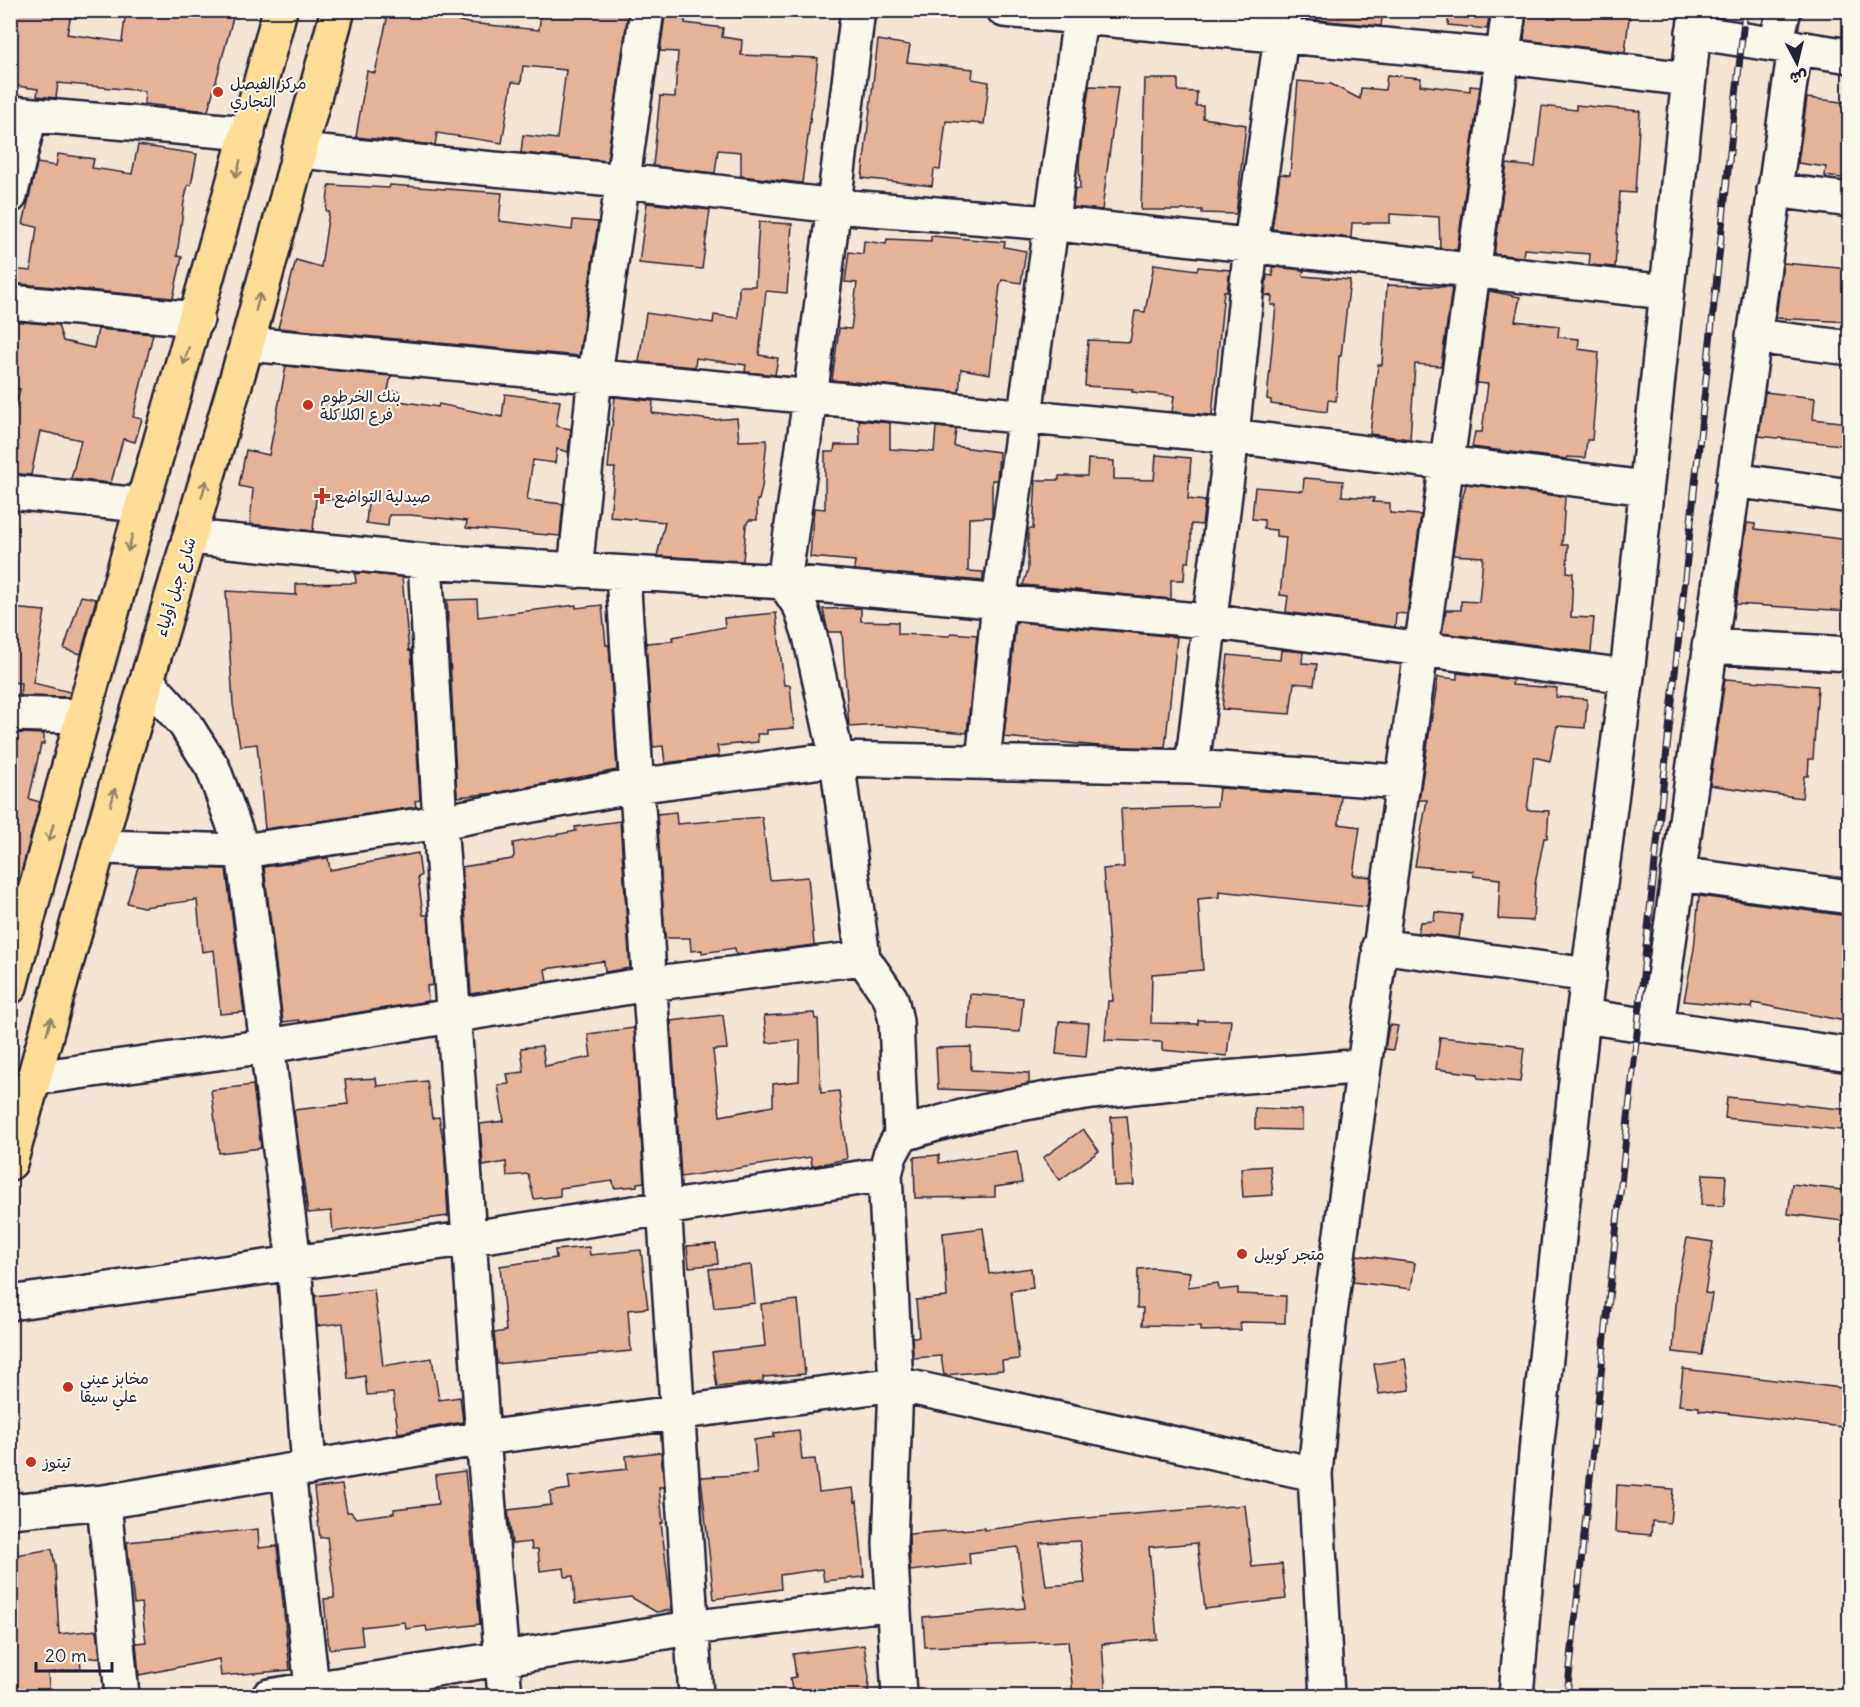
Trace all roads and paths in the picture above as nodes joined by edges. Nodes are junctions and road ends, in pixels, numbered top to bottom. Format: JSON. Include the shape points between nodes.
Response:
{"nodes":[{"id":1,"x":280,"y":10,"type":"edge"},
{"id":2,"x":338,"y":10,"type":"edge"},
{"id":3,"x":647,"y":10,"type":"edge"},
{"id":4,"x":858,"y":10,"type":"edge"},
{"id":5,"x":1004,"y":10,"type":"edge"},
{"id":6,"x":1509,"y":10,"type":"edge"},
{"id":7,"x":1784,"y":10,"type":"edge"},
{"id":8,"x":1080,"y":14,"type":"edge"},
{"id":9,"x":1694,"y":21,"type":"edge"},
{"id":10,"x":1283,"y":23,"type":"edge"},
{"id":11,"x":1786,"y":45,"type":"junction"},
{"id":12,"x":1503,"y":56,"type":"junction"},
{"id":13,"x":1850,"y":56,"type":"edge"},
{"id":14,"x":1687,"y":79,"type":"junction"},
{"id":15,"x":20,"y":115,"type":"edge"},
{"id":16,"x":248,"y":133,"type":"junction"},
{"id":17,"x":299,"y":151,"type":"junction"},
{"id":18,"x":624,"y":181,"type":"junction"},
{"id":19,"x":1774,"y":190,"type":"junction"},
{"id":20,"x":10,"y":196,"type":"edge"},
{"id":21,"x":1850,"y":200,"type":"edge"},
{"id":22,"x":835,"y":206,"type":"junction"},
{"id":23,"x":1050,"y":223,"type":"junction"},
{"id":24,"x":1251,"y":244,"type":"junction"},
{"id":25,"x":1472,"y":268,"type":"junction"},
{"id":26,"x":1666,"y":292,"type":"junction"},
{"id":27,"x":10,"y":302,"type":"edge"},
{"id":28,"x":197,"y":319,"type":"junction"},
{"id":29,"x":1753,"y":336,"type":"junction"},
{"id":30,"x":247,"y":344,"type":"junction"},
{"id":31,"x":1850,"y":348,"type":"edge"},
{"id":32,"x":595,"y":375,"type":"junction"},
{"id":33,"x":810,"y":398,"type":"junction"},
{"id":34,"x":1024,"y":417,"type":"junction"},
{"id":35,"x":1232,"y":436,"type":"junction"},
{"id":36,"x":1448,"y":462,"type":"junction"},
{"id":37,"x":1733,"y":480,"type":"junction"},
{"id":38,"x":1646,"y":488,"type":"junction"},
{"id":39,"x":10,"y":492,"type":"edge"},
{"id":40,"x":1850,"y":496,"type":"edge"},
{"id":41,"x":141,"y":505,"type":"junction"},
{"id":42,"x":190,"y":537,"type":"junction"},
{"id":43,"x":425,"y":561,"type":"junction"},
{"id":44,"x":575,"y":571,"type":"junction"},
{"id":45,"x":623,"y":575,"type":"junction"},
{"id":46,"x":784,"y":582,"type":"junction"},
{"id":47,"x":999,"y":602,"type":"junction"},
{"id":48,"x":1208,"y":621,"type":"junction"},
{"id":49,"x":1709,"y":646,"type":"junction"},
{"id":50,"x":1423,"y":650,"type":"junction"},
{"id":51,"x":1850,"y":654,"type":"edge"},
{"id":52,"x":1627,"y":676,"type":"junction"},
{"id":53,"x":147,"y":681,"type":"junction"},
{"id":54,"x":10,"y":714,"type":"edge"},
{"id":55,"x":82,"y":716,"type":"junction"},
{"id":56,"x":837,"y":759,"type":"junction"},
{"id":57,"x":983,"y":762,"type":"junction"},
{"id":58,"x":1192,"y":767,"type":"junction"},
{"id":59,"x":1402,"y":782,"type":"junction"},
{"id":60,"x":636,"y":786,"type":"junction"},
{"id":61,"x":440,"y":822,"type":"junction"},
{"id":62,"x":100,"y":847,"type":"junction"},
{"id":63,"x":243,"y":850,"type":"junction"},
{"id":64,"x":1678,"y":874,"type":"junction"},
{"id":65,"x":1850,"y":897,"type":"edge"},
{"id":66,"x":19,"y":924,"type":"edge"},
{"id":67,"x":1379,"y":946,"type":"junction"},
{"id":68,"x":863,"y":958,"type":"junction"},
{"id":69,"x":1589,"y":975,"type":"junction"},
{"id":70,"x":648,"y":984,"type":"junction"},
{"id":71,"x":10,"y":987,"type":"edge"},
{"id":72,"x":1583,"y":1016,"type":"junction"},
{"id":73,"x":454,"y":1017,"type":"junction"},
{"id":74,"x":1657,"y":1028,"type":"junction"},
{"id":75,"x":268,"y":1046,"type":"junction"},
{"id":76,"x":1850,"y":1055,"type":"edge"},
{"id":77,"x":1362,"y":1066,"type":"junction"},
{"id":78,"x":34,"y":1077,"type":"junction"},
{"id":79,"x":901,"y":1135,"type":"junction"},
{"id":80,"x":10,"y":1163,"type":"edge"},
{"id":81,"x":885,"y":1174,"type":"junction"},
{"id":82,"x":662,"y":1207,"type":"junction"},
{"id":83,"x":471,"y":1238,"type":"junction"},
{"id":84,"x":294,"y":1263,"type":"junction"},
{"id":85,"x":10,"y":1303,"type":"edge"},
{"id":86,"x":896,"y":1384,"type":"junction"},
{"id":87,"x":676,"y":1411,"type":"junction"},
{"id":88,"x":483,"y":1438,"type":"junction"},
{"id":89,"x":299,"y":1470,"type":"junction"},
{"id":90,"x":1315,"y":1474,"type":"junction"},
{"id":91,"x":104,"y":1502,"type":"junction"},
{"id":92,"x":10,"y":1511,"type":"edge"},
{"id":93,"x":894,"y":1603,"type":"junction"},
{"id":94,"x":690,"y":1629,"type":"junction"},
{"id":95,"x":502,"y":1659,"type":"junction"},
{"id":96,"x":312,"y":1693,"type":"edge"},
{"id":97,"x":122,"y":1696,"type":"edge"},
{"id":98,"x":269,"y":1696,"type":"edge"},
{"id":99,"x":505,"y":1696,"type":"edge"},
{"id":100,"x":696,"y":1696,"type":"edge"},
{"id":101,"x":899,"y":1696,"type":"edge"},
{"id":102,"x":1328,"y":1696,"type":"edge"},
{"id":103,"x":1516,"y":1696,"type":"edge"}],
"edges":[{"from":1,"to":16,"type":"main road"},
{"from":2,"to":17,"type":"main road","name":"شارع جبل أولياء"},
{"from":3,"to":18,"type":"street"},
{"from":4,"to":22,"type":"street"},
{"from":5,"to":8,"type":"street"},
{"from":6,"to":12,"type":"street"},
{"from":7,"to":11,"type":"street"},
{"from":8,"to":10,"type":"street"},
{"from":8,"to":23,"type":"street"},
{"from":9,"to":11,"type":"street"},
{"from":9,"to":14,"type":"street"},
{"from":10,"to":12,"type":"street"},
{"from":10,"to":24,"type":"street"},
{"from":11,"to":13,"type":"street"},
{"from":11,"to":19,"type":"street"},
{"from":12,"to":14,"type":"street"},
{"from":12,"to":25,"type":"street"},
{"from":14,"to":26,"type":"street"},
{"from":15,"to":16,"type":"street"},
{"from":15,"to":20,"type":"street"},
{"from":16,"to":28,"type":"main road","one_way":true},
{"from":17,"to":18,"type":"street"},
{"from":30,"to":17,"type":"main road","name":"شارع جبل أولياء","one_way":true},
{"from":18,"to":22,"type":"street"},
{"from":18,"to":32,"type":"street"},
{"from":19,"to":21,"type":"street"},
{"from":19,"to":29,"type":"street"},
{"from":22,"to":23,"type":"street"},
{"from":22,"to":33,"type":"street"},
{"from":23,"to":24,"type":"street"},
{"from":23,"to":34,"type":"street"},
{"from":24,"to":25,"type":"street"},
{"from":24,"to":35,"type":"street"},
{"from":25,"to":26,"type":"street"},
{"from":25,"to":36,"type":"street"},
{"from":26,"to":38,"type":"street"},
{"from":27,"to":28,"type":"street"},
{"from":28,"to":41,"type":"main road","one_way":true},
{"from":29,"to":31,"type":"street"},
{"from":29,"to":37,"type":"street"},
{"from":30,"to":32,"type":"street"},
{"from":42,"to":30,"type":"main road","name":"شارع جبل أولياء","one_way":true},
{"from":32,"to":33,"type":"street"},
{"from":32,"to":44,"type":"street"},
{"from":33,"to":34,"type":"street"},
{"from":33,"to":46,"type":"street"},
{"from":34,"to":35,"type":"street"},
{"from":34,"to":47,"type":"street"},
{"from":35,"to":36,"type":"street"},
{"from":35,"to":48,"type":"street"},
{"from":36,"to":38,"type":"street"},
{"from":36,"to":50,"type":"street"},
{"from":37,"to":40,"type":"street"},
{"from":37,"to":49,"type":"street"},
{"from":38,"to":52,"type":"street"},
{"from":39,"to":41,"type":"street"},
{"from":41,"to":55,"type":"main road","one_way":true},
{"from":42,"to":43,"type":"street"},
{"from":42,"to":53,"type":"main road","name":"شارع جبل أولياء"},
{"from":43,"to":44,"type":"street"},
{"from":43,"to":61,"type":"street"},
{"from":44,"to":45,"type":"street"},
{"from":45,"to":46,"type":"street"},
{"from":45,"to":60,"type":"street"},
{"from":46,"to":47,"type":"street"},
{"from":46,"to":56,"type":"street","via":[[801,608],[810,636]]},
{"from":47,"to":48,"type":"street"},
{"from":47,"to":57,"type":"street"},
{"from":48,"to":50,"type":"street"},
{"from":48,"to":58,"type":"street"},
{"from":49,"to":51,"type":"street"},
{"from":49,"to":64,"type":"street"},
{"from":50,"to":52,"type":"street"},
{"from":50,"to":59,"type":"street"},
{"from":52,"to":69,"type":"street"},
{"from":62,"to":53,"type":"main road","name":"شارع جبل أولياء","one_way":true},
{"from":53,"to":63,"type":"street","via":[[185,724],[213,768]]},
{"from":54,"to":55,"type":"street"},
{"from":55,"to":66,"type":"main road","one_way":true},
{"from":56,"to":57,"type":"street"},
{"from":56,"to":60,"type":"street"},
{"from":56,"to":68,"type":"street"},
{"from":57,"to":58,"type":"street"},
{"from":58,"to":59,"type":"street"},
{"from":59,"to":67,"type":"street"},
{"from":60,"to":61,"type":"street"},
{"from":60,"to":70,"type":"street"},
{"from":61,"to":63,"type":"street"},
{"from":61,"to":73,"type":"street"},
{"from":62,"to":63,"type":"street"},
{"from":78,"to":62,"type":"main road","name":"شارع جبل أولياء","one_way":true},
{"from":63,"to":75,"type":"street"},
{"from":64,"to":65,"type":"street"},
{"from":64,"to":74,"type":"street"},
{"from":66,"to":71,"type":"main road"},
{"from":67,"to":69,"type":"street"},
{"from":67,"to":77,"type":"street"},
{"from":68,"to":70,"type":"street"},
{"from":68,"to":79,"type":"street","via":[[891,999],[896,1021]]},
{"from":69,"to":72,"type":"street"},
{"from":70,"to":73,"type":"street"},
{"from":70,"to":82,"type":"street"},
{"from":72,"to":74,"type":"street"},
{"from":72,"to":103,"type":"street","via":[[1537,1441]]},
{"from":73,"to":75,"type":"street"},
{"from":73,"to":83,"type":"street"},
{"from":74,"to":76,"type":"street"},
{"from":75,"to":78,"type":"street"},
{"from":75,"to":84,"type":"street"},
{"from":77,"to":79,"type":"street","via":[[1083,1094],[958,1118]]},
{"from":77,"to":90,"type":"street","via":[[1330,1314]]},
{"from":78,"to":80,"type":"main road","name":"شارع جبل أولياء"},
{"from":79,"to":81,"type":"street"},
{"from":81,"to":82,"type":"street"},
{"from":81,"to":86,"type":"street"},
{"from":82,"to":83,"type":"street"},
{"from":82,"to":87,"type":"street"},
{"from":83,"to":84,"type":"street"},
{"from":83,"to":88,"type":"street"},
{"from":84,"to":85,"type":"street"},
{"from":84,"to":89,"type":"street"},
{"from":86,"to":87,"type":"street"},
{"from":86,"to":90,"type":"street"},
{"from":86,"to":93,"type":"street","via":[[890,1544]]},
{"from":87,"to":88,"type":"street"},
{"from":87,"to":94,"type":"street"},
{"from":88,"to":89,"type":"street"},
{"from":88,"to":95,"type":"street"},
{"from":89,"to":91,"type":"street"},
{"from":89,"to":96,"type":"street"},
{"from":90,"to":102,"type":"street"},
{"from":91,"to":92,"type":"street"},
{"from":91,"to":97,"type":"street"},
{"from":93,"to":94,"type":"street"},
{"from":93,"to":101,"type":"street"},
{"from":94,"to":95,"type":"street"},
{"from":94,"to":100,"type":"street"},
{"from":95,"to":96,"type":"street"},
{"from":95,"to":99,"type":"street"},
{"from":96,"to":98,"type":"street"}]}
